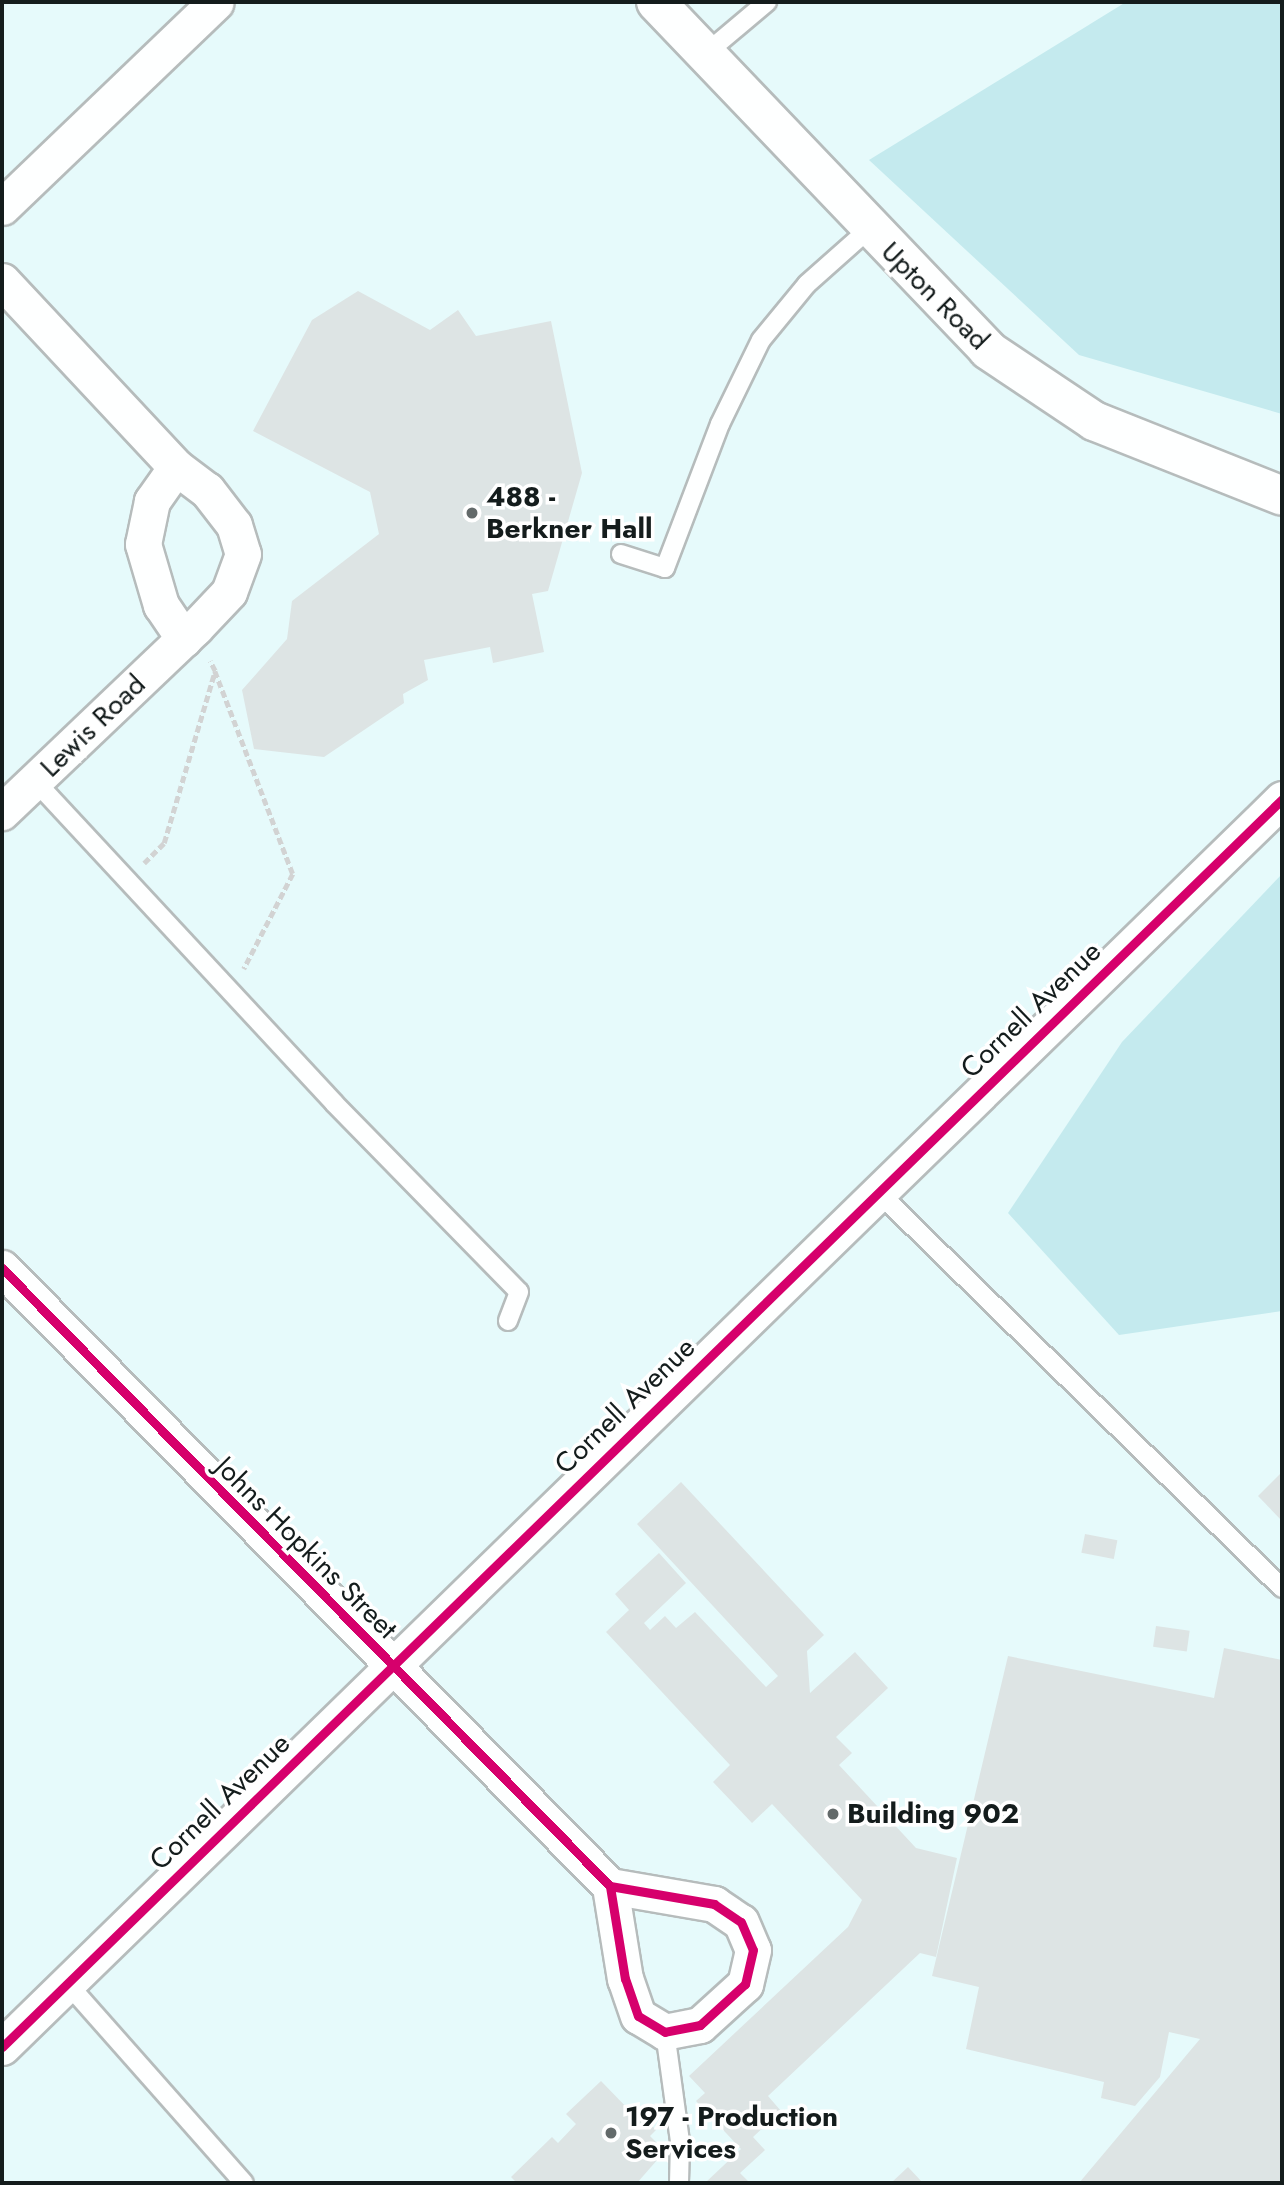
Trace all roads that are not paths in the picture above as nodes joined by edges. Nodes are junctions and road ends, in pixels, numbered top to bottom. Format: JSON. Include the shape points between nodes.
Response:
{"nodes":[{"id":1,"x":216,"y":2,"type":"edge"},
{"id":2,"x":656,"y":2,"type":"edge"},
{"id":3,"x":767,"y":2,"type":"edge"},
{"id":4,"x":705,"y":54,"type":"junction"},
{"id":5,"x":2,"y":207,"type":"edge"},
{"id":6,"x":869,"y":229,"type":"junction"},
{"id":7,"x":2,"y":281,"type":"edge"},
{"id":8,"x":176,"y":467,"type":"junction"},
{"id":9,"x":1282,"y":496,"type":"edge"},
{"id":10,"x":621,"y":554,"type":"dead end"},
{"id":11,"x":190,"y":633,"type":"junction"},
{"id":12,"x":35,"y":781,"type":"junction"},
{"id":13,"x":1282,"y":799,"type":"edge"},
{"id":14,"x":2,"y":812,"type":"edge"},
{"id":15,"x":877,"y":1191,"type":"junction"},
{"id":16,"x":2,"y":1268,"type":"edge"},
{"id":17,"x":508,"y":1321,"type":"dead end"},
{"id":18,"x":1282,"y":1588,"type":"edge"},
{"id":19,"x":392,"y":1667,"type":"junction"},
{"id":20,"x":610,"y":1886,"type":"junction"},
{"id":21,"x":67,"y":1983,"type":"junction"},
{"id":22,"x":665,"y":2032,"type":"junction"},
{"id":23,"x":2,"y":2047,"type":"edge"},
{"id":24,"x":244,"y":2183,"type":"edge"},
{"id":25,"x":679,"y":2183,"type":"edge"}],
"edges":[{"from":1,"to":5,"type":"street"},
{"from":2,"to":4,"type":"street","name":"Upton Road"},
{"from":3,"to":4,"type":"lane"},
{"from":4,"to":6,"type":"street","name":"Upton Road"},
{"from":6,"to":9,"type":"street","name":"Upton Road","via":[[988,350],[1094,421]]},
{"from":6,"to":10,"type":"lane","via":[[807,284],[761,340],[720,424],[665,568]]},
{"from":7,"to":8,"type":"street"},
{"from":8,"to":11,"type":"street","via":[[152,501],[143,544],[161,605]]},
{"from":8,"to":11,"type":"street","name":"Lewis Road","via":[[207,491],[234,525],[243,554],[229,592]]},
{"from":11,"to":12,"type":"street","name":"Lewis Road"},
{"from":12,"to":14,"type":"street","name":"Lewis Road"},
{"from":12,"to":17,"type":"lane","via":[[519,1292]]},
{"from":13,"to":15,"type":"street","name":"Cornell Avenue"},
{"from":15,"to":18,"type":"lane"},
{"from":15,"to":19,"type":"street","name":"Cornell Avenue"},
{"from":16,"to":19,"type":"street","name":"Johns Hopkins Street"},
{"from":19,"to":20,"type":"street","name":"Johns Hopkins Street"},
{"from":19,"to":21,"type":"street","name":"Cornell Avenue"},
{"from":20,"to":22,"type":"street","via":[[625,1979],[638,2016]]},
{"from":20,"to":22,"type":"street","via":[[714,1904],[741,1922],[753,1951],[745,1984],[724,2006],[700,2025]]},
{"from":21,"to":23,"type":"street","name":"Cornell Avenue"},
{"from":21,"to":24,"type":"lane"},
{"from":22,"to":25,"type":"lane","via":[[680,2142]]}]}
